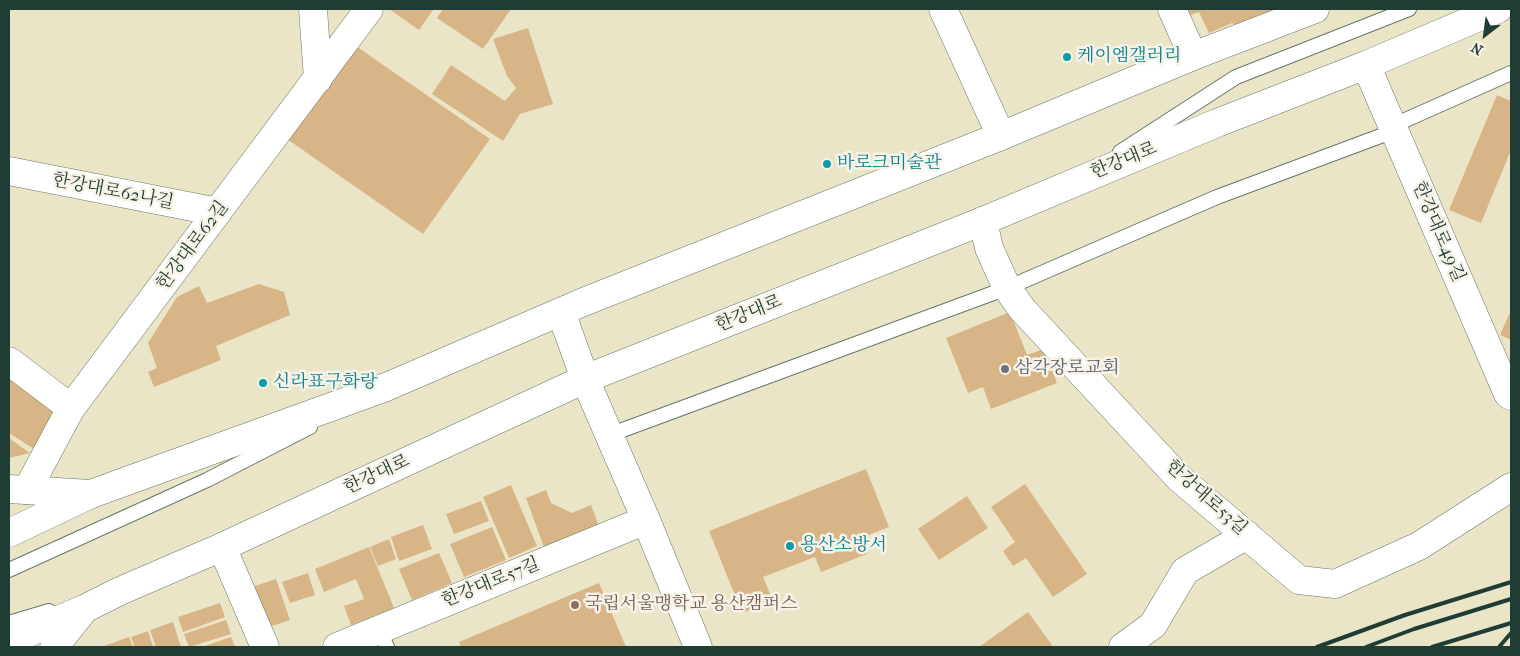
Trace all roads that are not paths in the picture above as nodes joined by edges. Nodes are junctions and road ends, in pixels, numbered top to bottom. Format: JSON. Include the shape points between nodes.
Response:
{"nodes":[{"id":1,"x":313,"y":9,"type":"edge"},
{"id":2,"x":369,"y":9,"type":"edge"},
{"id":3,"x":943,"y":9,"type":"edge"},
{"id":4,"x":1172,"y":9,"type":"edge"},
{"id":5,"x":1315,"y":9,"type":"edge"},
{"id":6,"x":1409,"y":9,"type":"edge"},
{"id":7,"x":1498,"y":9,"type":"edge"},
{"id":8,"x":1193,"y":56,"type":"junction"},
{"id":9,"x":1366,"y":65,"type":"junction"},
{"id":10,"x":1511,"y":74,"type":"edge"},
{"id":11,"x":318,"y":79,"type":"junction"},
{"id":12,"x":1393,"y":128,"type":"junction"},
{"id":13,"x":1001,"y":136,"type":"junction"},
{"id":14,"x":9,"y":171,"type":"edge"},
{"id":15,"x":1073,"y":182,"type":"junction"},
{"id":16,"x":218,"y":212,"type":"junction"},
{"id":17,"x":983,"y":221,"type":"junction"},
{"id":18,"x":1007,"y":288,"type":"junction"},
{"id":19,"x":561,"y":312,"type":"junction"},
{"id":20,"x":9,"y":361,"type":"edge"},
{"id":21,"x":585,"y":379,"type":"junction"},
{"id":22,"x":386,"y":387,"type":"junction"},
{"id":23,"x":1511,"y":396,"type":"edge"},
{"id":24,"x":71,"y":408,"type":"junction"},
{"id":25,"x":609,"y":435,"type":"junction"},
{"id":26,"x":1511,"y":487,"type":"edge"},
{"id":27,"x":18,"y":490,"type":"edge"},
{"id":28,"x":91,"y":494,"type":"junction"},
{"id":29,"x":646,"y":520,"type":"junction"},
{"id":30,"x":9,"y":532,"type":"edge"},
{"id":31,"x":1247,"y":535,"type":"junction"},
{"id":32,"x":222,"y":547,"type":"junction"},
{"id":33,"x":9,"y":570,"type":"edge"},
{"id":34,"x":120,"y":591,"type":"junction"},
{"id":35,"x":84,"y":609,"type":"junction"},
{"id":36,"x":9,"y":623,"type":"edge"},
{"id":37,"x":383,"y":639,"type":"edge"},
{"id":38,"x":9,"y":642,"type":"edge"},
{"id":39,"x":54,"y":647,"type":"edge"},
{"id":40,"x":265,"y":647,"type":"edge"},
{"id":41,"x":338,"y":647,"type":"edge"},
{"id":42,"x":698,"y":647,"type":"edge"},
{"id":43,"x":1123,"y":647,"type":"edge"}],
"edges":[{"from":1,"to":11,"type":"street"},
{"from":2,"to":11,"type":"street","name":"한강대로62길"},
{"from":3,"to":13,"type":"street"},
{"from":4,"to":8,"type":"street"},
{"from":5,"to":8,"type":"street"},
{"from":6,"to":15,"type":"lane","via":[[1236,77]]},
{"from":7,"to":9,"type":"street","name":"한강대로"},
{"from":8,"to":13,"type":"street"},
{"from":9,"to":12,"type":"street","name":"한강대로49길"},
{"from":9,"to":15,"type":"street","name":"한강대로"},
{"from":10,"to":12,"type":"lane"},
{"from":11,"to":16,"type":"street","name":"한강대로62길"},
{"from":12,"to":18,"type":"lane","via":[[1217,197]]},
{"from":12,"to":23,"type":"street","name":"한강대로49길"},
{"from":13,"to":19,"type":"street"},
{"from":14,"to":16,"type":"street","name":"한강대로62나길"},
{"from":15,"to":17,"type":"street","name":"한강대로"},
{"from":16,"to":24,"type":"street","name":"한강대로62길"},
{"from":17,"to":18,"type":"street","name":"한강대로53길","via":[[989,248]]},
{"from":17,"to":21,"type":"street","name":"한강대로"},
{"from":18,"to":25,"type":"lane"},
{"from":18,"to":31,"type":"street","name":"한강대로53길","via":[[1022,309],[1179,478]]},
{"from":19,"to":21,"type":"street"},
{"from":19,"to":22,"type":"street"},
{"from":20,"to":24,"type":"street"},
{"from":21,"to":25,"type":"street"},
{"from":21,"to":32,"type":"street","name":"한강대로"},
{"from":22,"to":28,"type":"street"},
{"from":22,"to":33,"type":"lane","via":[[207,480]]},
{"from":24,"to":27,"type":"street","name":"한강대로62길"},
{"from":25,"to":29,"type":"street"},
{"from":26,"to":31,"type":"street","name":"한강대로53길","via":[[1419,546],[1335,584],[1299,580]]},
{"from":27,"to":28,"type":"street"},
{"from":28,"to":30,"type":"street"},
{"from":29,"to":37,"type":"street","name":"한강대로57길"},
{"from":29,"to":42,"type":"street"},
{"from":31,"to":43,"type":"street","via":[[1185,571],[1153,625]]},
{"from":32,"to":34,"type":"street","name":"한강대로"},
{"from":32,"to":40,"type":"street"},
{"from":34,"to":35,"type":"street","name":"한강대로"},
{"from":34,"to":36,"type":"lane"},
{"from":35,"to":38,"type":"street","name":"한강대로"},
{"from":35,"to":39,"type":"street"},
{"from":37,"to":41,"type":"street","name":"한강대로57길"}]}
